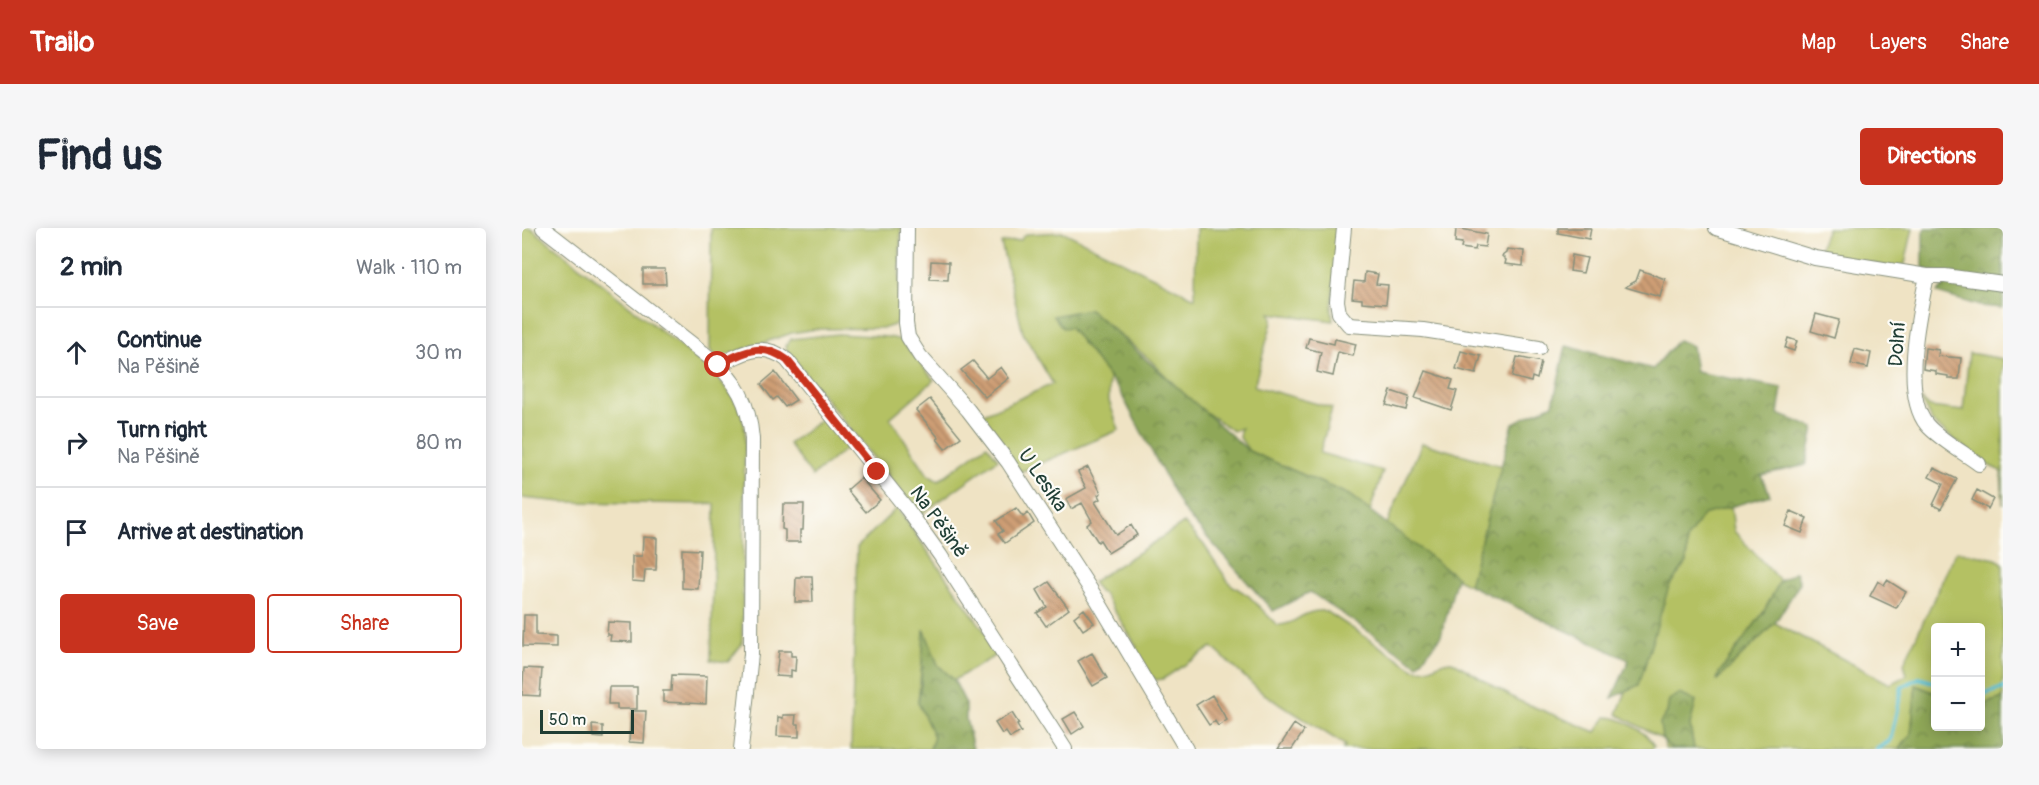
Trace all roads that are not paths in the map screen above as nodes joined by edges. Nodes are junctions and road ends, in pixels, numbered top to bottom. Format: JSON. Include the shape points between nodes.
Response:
{"nodes":[{"id":1,"x":543,"y":228,"type":"edge"},
{"id":2,"x":907,"y":228,"type":"edge"},
{"id":3,"x":1344,"y":228,"type":"edge"},
{"id":4,"x":1716,"y":228,"type":"edge"},
{"id":5,"x":1927,"y":276,"type":"junction"},
{"id":6,"x":2003,"y":284,"type":"edge"},
{"id":7,"x":1539,"y":348,"type":"dead end"},
{"id":8,"x":718,"y":365,"type":"junction"},
{"id":9,"x":1979,"y":464,"type":"dead end"},
{"id":10,"x":741,"y":749,"type":"edge"},
{"id":11,"x":1065,"y":749,"type":"edge"},
{"id":12,"x":1186,"y":749,"type":"edge"}],
"edges":[{"from":1,"to":8,"type":"street"},
{"from":2,"to":12,"type":"street","name":"U Lesíka","via":[[908,337],[1008,462],[1098,601]]},
{"from":3,"to":7,"type":"street","via":[[1336,301],[1348,325],[1423,330]]},
{"from":4,"to":5,"type":"street","via":[[1815,258]]},
{"from":5,"to":6,"type":"street"},
{"from":5,"to":9,"type":"street","name":"Dolní","via":[[1917,322],[1915,399],[1928,426]]},
{"from":8,"to":10,"type":"street","via":[[745,401],[752,439],[751,654]]},
{"from":8,"to":11,"type":"street","name":"Na Pěšině","via":[[755,349],[777,352],[787,360],[907,509]]}]}
